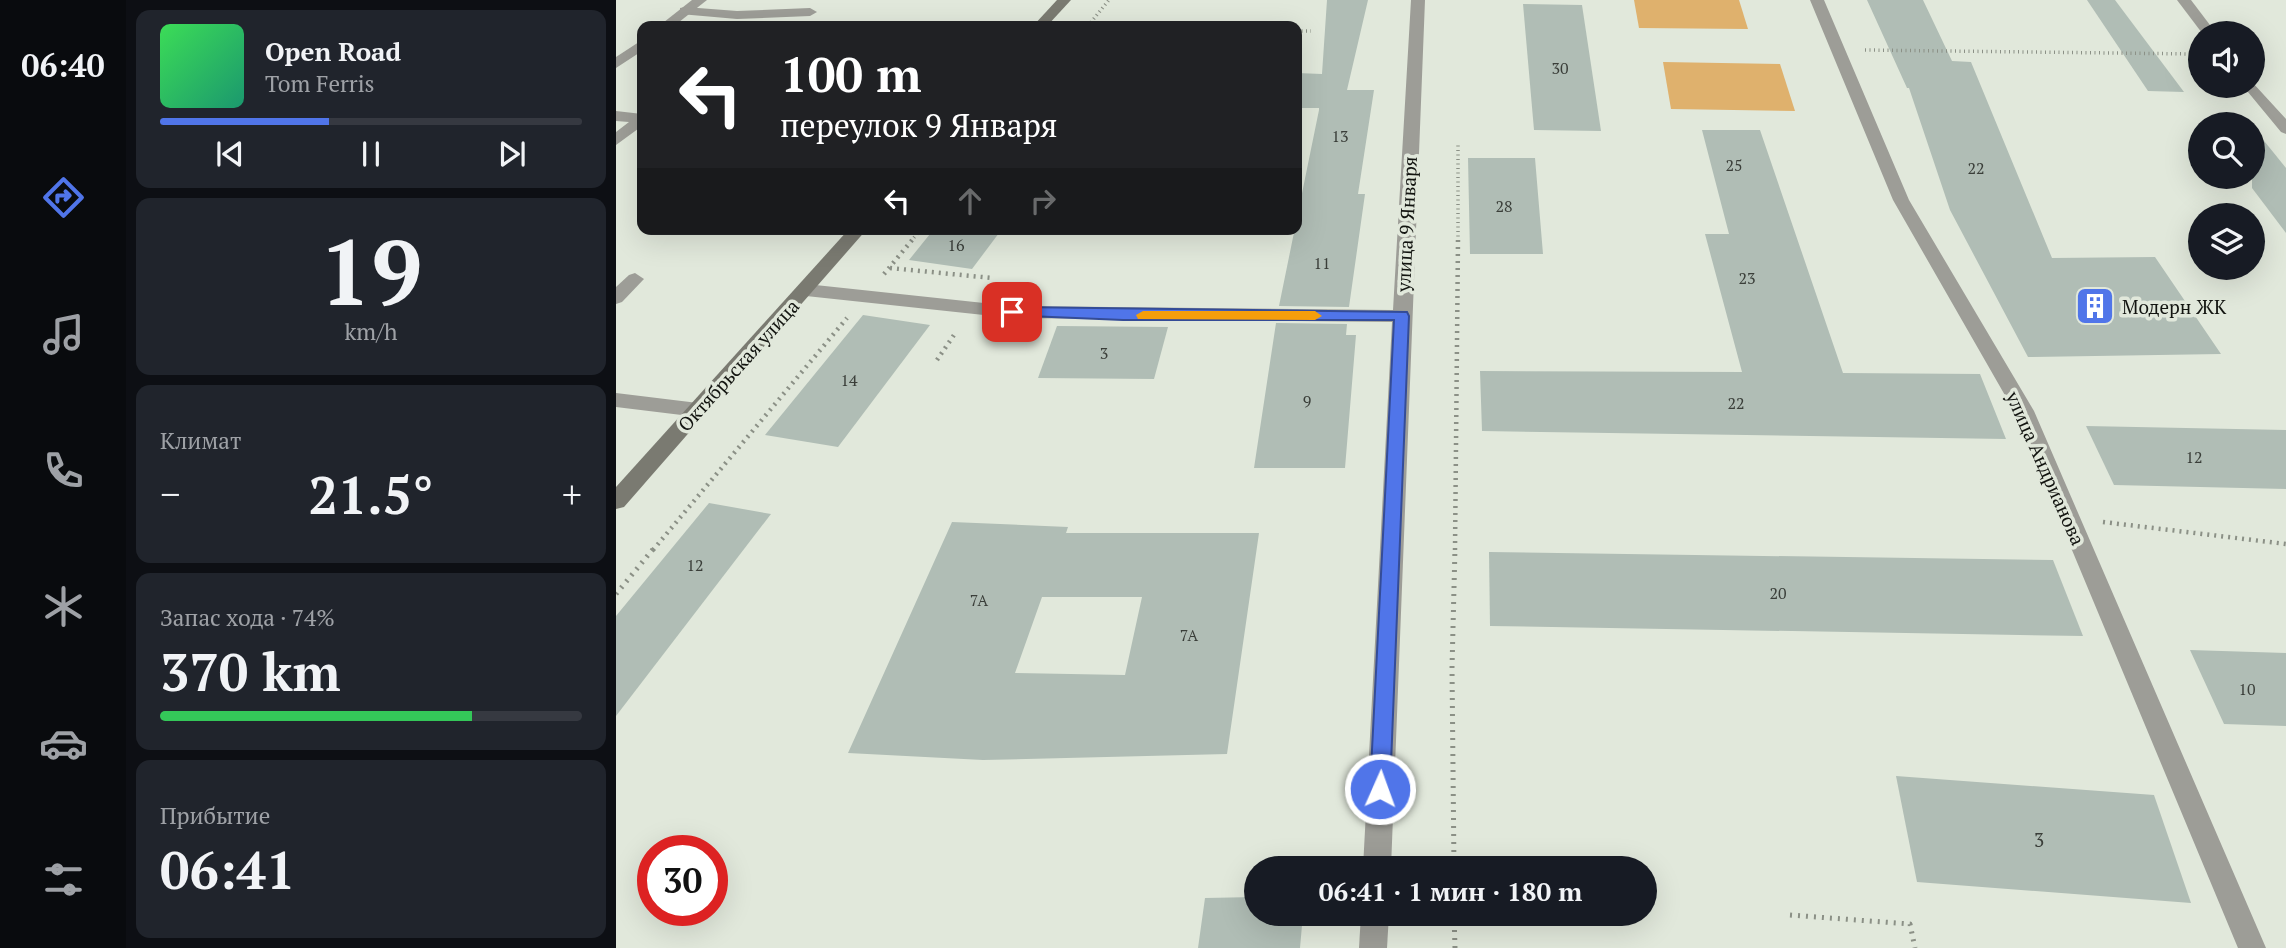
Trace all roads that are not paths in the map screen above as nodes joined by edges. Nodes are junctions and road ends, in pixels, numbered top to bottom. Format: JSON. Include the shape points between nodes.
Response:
{"nodes":[{"id":1,"x":700,"y":0,"type":"edge"},
{"id":2,"x":1064,"y":0,"type":"edge"},
{"id":3,"x":1418,"y":0,"type":"edge"},
{"id":4,"x":1817,"y":0,"type":"edge"},
{"id":5,"x":2184,"y":0,"type":"edge"},
{"id":6,"x":685,"y":11,"type":"junction"},
{"id":7,"x":810,"y":12,"type":"dead end"},
{"id":8,"x":672,"y":21,"type":"edge"},
{"id":9,"x":1045,"y":21,"type":"edge"},
{"id":10,"x":2200,"y":21,"type":"edge"},
{"id":11,"x":637,"y":48,"type":"edge"},
{"id":12,"x":616,"y":64,"type":"edge"},
{"id":13,"x":2260,"y":98,"type":"edge"},
{"id":14,"x":616,"y":116,"type":"edge"},
{"id":15,"x":637,"y":118,"type":"edge"},
{"id":16,"x":637,"y":123,"type":"edge"},
{"id":17,"x":2286,"y":129,"type":"edge"},
{"id":18,"x":616,"y":140,"type":"edge"},
{"id":19,"x":854,"y":235,"type":"edge"},
{"id":20,"x":635,"y":279,"type":"dead end"},
{"id":21,"x":806,"y":290,"type":"junction"},
{"id":22,"x":616,"y":298,"type":"edge"},
{"id":23,"x":1402,"y":316,"type":"junction"},
{"id":24,"x":616,"y":400,"type":"edge"},
{"id":25,"x":698,"y":410,"type":"junction"},
{"id":26,"x":616,"y":501,"type":"edge"},
{"id":27,"x":1378,"y":856,"type":"edge"},
{"id":28,"x":1374,"y":926,"type":"edge"},
{"id":29,"x":1373,"y":948,"type":"edge"},
{"id":30,"x":2252,"y":948,"type":"edge"}],
"edges":[{"from":1,"to":6,"type":"street"},
{"from":2,"to":9,"type":"main road"},
{"from":3,"to":23,"type":"street","name":"улица 9 Января"},
{"from":4,"to":30,"type":"street","name":"улица Андрианова","via":[[1901,200],[2024,411]]},
{"from":5,"to":10,"type":"street"},
{"from":6,"to":7,"type":"street","via":[[737,15]]},
{"from":6,"to":8,"type":"street"},
{"from":11,"to":12,"type":"street"},
{"from":13,"to":17,"type":"street"},
{"from":14,"to":15,"type":"street"},
{"from":16,"to":18,"type":"street"},
{"from":19,"to":21,"type":"main road","name":"Октябрьская улица"},
{"from":20,"to":22,"type":"street"},
{"from":21,"to":23,"type":"street","via":[[1012,312]]},
{"from":21,"to":25,"type":"main road","name":"Октябрьская улица"},
{"from":23,"to":27,"type":"street","name":"улица 9 Января"},
{"from":24,"to":25,"type":"street"},
{"from":25,"to":26,"type":"main road","name":"Октябрьская улица"},
{"from":28,"to":29,"type":"street"}]}
